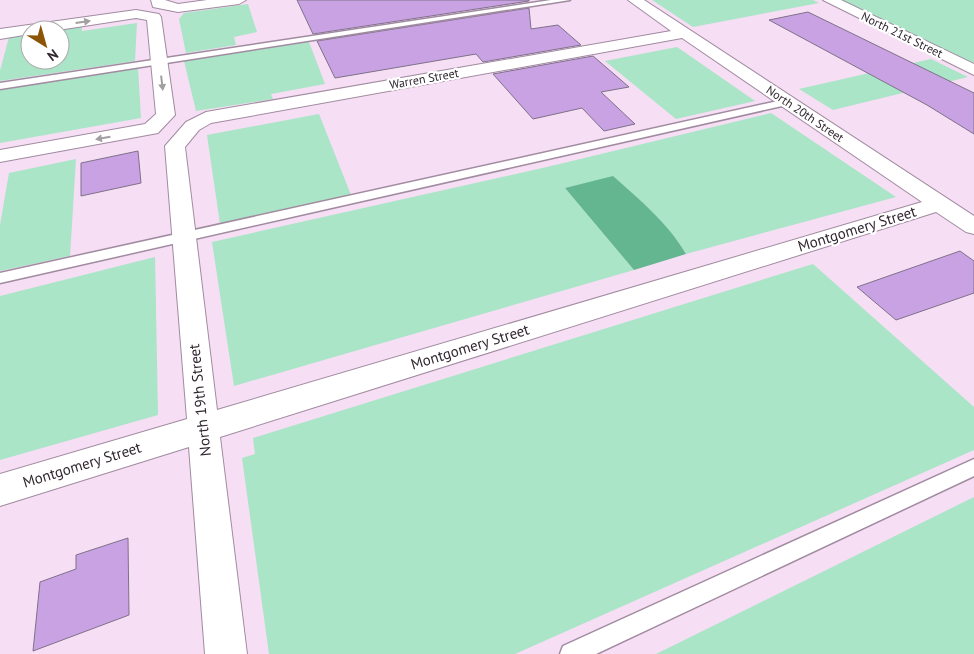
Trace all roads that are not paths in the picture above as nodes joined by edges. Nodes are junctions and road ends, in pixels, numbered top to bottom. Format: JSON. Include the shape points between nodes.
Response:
{"nodes":[{"id":1,"x":158,"y":0,"type":"edge"},
{"id":2,"x":239,"y":0,"type":"edge"},
{"id":3,"x":566,"y":0,"type":"edge"},
{"id":4,"x":635,"y":0,"type":"edge"},
{"id":5,"x":830,"y":0,"type":"edge"},
{"id":6,"x":685,"y":33,"type":"junction"},
{"id":7,"x":0,"y":34,"type":"edge"},
{"id":8,"x":160,"y":62,"type":"junction"},
{"id":9,"x":974,"y":70,"type":"edge"},
{"id":10,"x":0,"y":86,"type":"edge"},
{"id":11,"x":787,"y":102,"type":"junction"},
{"id":12,"x":175,"y":146,"type":"joint"},
{"id":13,"x":0,"y":156,"type":"edge"},
{"id":14,"x":940,"y":204,"type":"junction"},
{"id":15,"x":974,"y":227,"type":"edge"},
{"id":16,"x":184,"y":237,"type":"junction"},
{"id":17,"x":0,"y":278,"type":"edge"},
{"id":18,"x":203,"y":428,"type":"junction"},
{"id":19,"x":974,"y":467,"type":"edge"},
{"id":20,"x":0,"y":490,"type":"edge"},
{"id":21,"x":226,"y":654,"type":"edge"},
{"id":22,"x":571,"y":654,"type":"edge"}],
"edges":[{"from":1,"to":2,"type":"street","via":[[158,4],[178,8]]},
{"from":3,"to":8,"type":"lane"},
{"from":4,"to":6,"type":"street","name":"North 20th Street"},
{"from":5,"to":9,"type":"street","name":"North 21st Street"},
{"from":6,"to":11,"type":"street","name":"North 20th Street"},
{"from":6,"to":12,"type":"street","name":"Warren Street","via":[[206,118],[194,123]]},
{"from":7,"to":8,"type":"street","one_way":true,"via":[[136,14],[154,17]]},
{"from":8,"to":10,"type":"lane"},
{"from":8,"to":13,"type":"street","one_way":true,"via":[[166,115],[151,129]]},
{"from":11,"to":14,"type":"street","name":"North 20th Street"},
{"from":11,"to":16,"type":"lane"},
{"from":12,"to":16,"type":"street","name":"North 19th Street"},
{"from":14,"to":15,"type":"street","name":"North 20th Street"},
{"from":14,"to":18,"type":"street","name":"Montgomery Street"},
{"from":16,"to":17,"type":"lane"},
{"from":16,"to":18,"type":"street","name":"North 19th Street"},
{"from":18,"to":20,"type":"street","name":"Montgomery Street"},
{"from":18,"to":21,"type":"street","name":"North 19th Street"},
{"from":19,"to":22,"type":"lane"}]}
